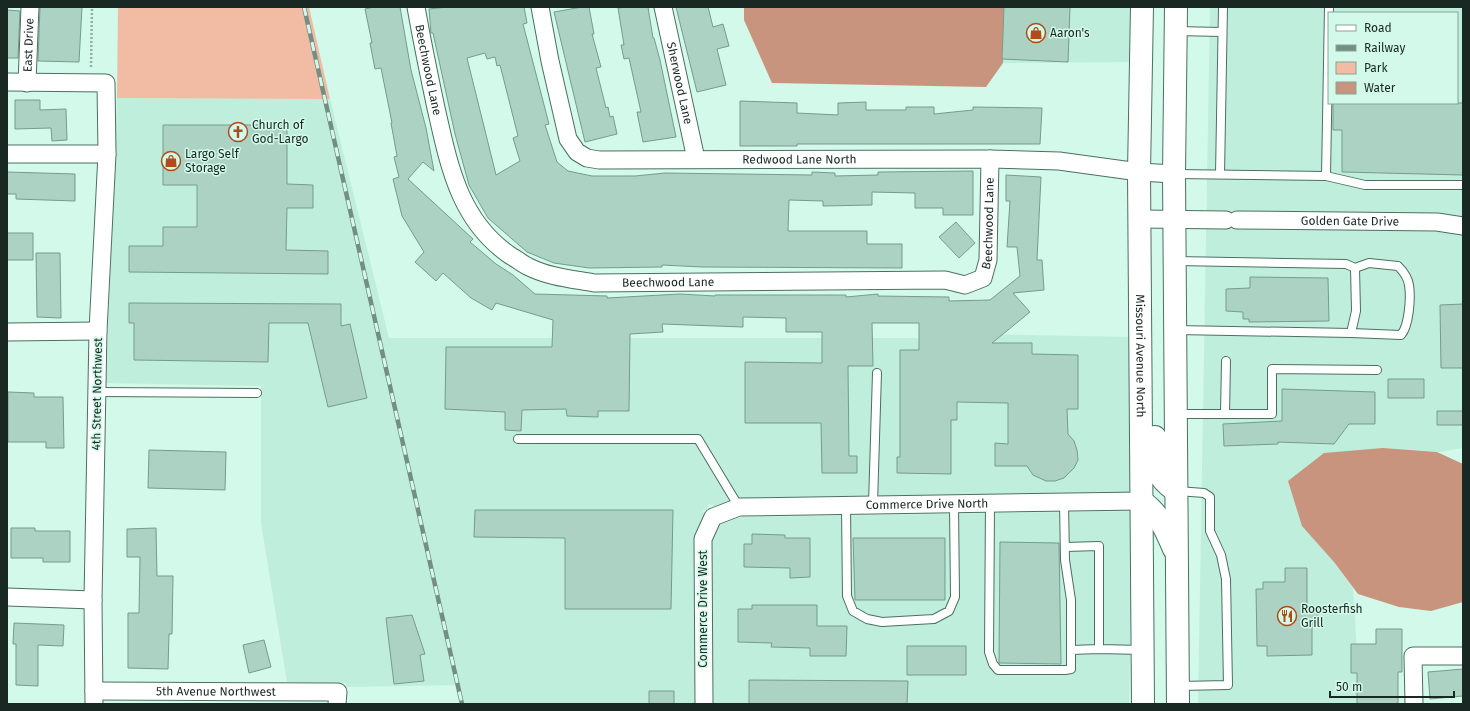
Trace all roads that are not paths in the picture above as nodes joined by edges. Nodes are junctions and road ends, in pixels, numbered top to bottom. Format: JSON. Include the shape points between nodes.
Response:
{"nodes":[{"id":1,"x":30,"y":7,"type":"edge"},
{"id":2,"x":416,"y":7,"type":"edge"},
{"id":3,"x":540,"y":7,"type":"edge"},
{"id":4,"x":664,"y":7,"type":"edge"},
{"id":5,"x":1142,"y":7,"type":"edge"},
{"id":6,"x":1176,"y":7,"type":"edge"},
{"id":7,"x":1222,"y":7,"type":"edge"},
{"id":8,"x":1175,"y":31,"type":"junction"},
{"id":9,"x":1222,"y":32,"type":"junction"},
{"id":10,"x":1328,"y":63,"type":"edge"},
{"id":11,"x":7,"y":82,"type":"edge"},
{"id":12,"x":27,"y":83,"type":"junction"},
{"id":13,"x":7,"y":154,"type":"edge"},
{"id":14,"x":107,"y":154,"type":"junction"},
{"id":15,"x":696,"y":159,"type":"junction"},
{"id":16,"x":990,"y":159,"type":"junction"},
{"id":17,"x":1140,"y":172,"type":"junction"},
{"id":18,"x":1174,"y":174,"type":"junction"},
{"id":19,"x":1220,"y":174,"type":"junction"},
{"id":20,"x":1326,"y":176,"type":"junction"},
{"id":21,"x":1463,"y":185,"type":"edge"},
{"id":22,"x":1140,"y":219,"type":"junction"},
{"id":23,"x":1175,"y":219,"type":"junction"},
{"id":24,"x":1463,"y":226,"type":"edge"},
{"id":25,"x":1175,"y":261,"type":"junction"},
{"id":26,"x":1355,"y":268,"type":"junction"},
{"id":27,"x":1175,"y":330,"type":"junction"},
{"id":28,"x":98,"y":331,"type":"junction"},
{"id":29,"x":7,"y":332,"type":"edge"},
{"id":30,"x":1351,"y":333,"type":"junction"},
{"id":31,"x":1226,"y":361,"type":"dead end"},
{"id":32,"x":1377,"y":370,"type":"dead end"},
{"id":33,"x":877,"y":373,"type":"dead end"},
{"id":34,"x":97,"y":392,"type":"junction"},
{"id":35,"x":257,"y":393,"type":"dead end"},
{"id":36,"x":1142,"y":399,"type":"junction"},
{"id":37,"x":1176,"y":414,"type":"junction"},
{"id":38,"x":1225,"y":414,"type":"junction"},
{"id":39,"x":518,"y":439,"type":"dead end"},
{"id":40,"x":1176,"y":491,"type":"junction"},
{"id":41,"x":1141,"y":501,"type":"junction"},
{"id":42,"x":1064,"y":502,"type":"junction"},
{"id":43,"x":990,"y":503,"type":"junction"},
{"id":44,"x":873,"y":504,"type":"junction"},
{"id":45,"x":954,"y":504,"type":"junction"},
{"id":46,"x":846,"y":506,"type":"junction"},
{"id":47,"x":740,"y":508,"type":"junction"},
{"id":48,"x":713,"y":517,"type":"joint"},
{"id":49,"x":1065,"y":547,"type":"junction"},
{"id":50,"x":1177,"y":556,"type":"junction"},
{"id":51,"x":7,"y":597,"type":"edge"},
{"id":52,"x":93,"y":600,"type":"junction"},
{"id":53,"x":1099,"y":649,"type":"junction"},
{"id":54,"x":1071,"y":650,"type":"junction"},
{"id":55,"x":1143,"y":650,"type":"junction"},
{"id":56,"x":1463,"y":656,"type":"edge"},
{"id":57,"x":1178,"y":695,"type":"edge"},
{"id":58,"x":94,"y":698,"type":"edge"},
{"id":59,"x":337,"y":698,"type":"edge"},
{"id":60,"x":704,"y":704,"type":"edge"},
{"id":61,"x":1143,"y":704,"type":"edge"},
{"id":62,"x":1414,"y":704,"type":"edge"}],
"edges":[{"from":1,"to":12,"type":"street","name":"East Drive"},
{"from":2,"to":16,"type":"street","name":"Beechwood Lane","via":[[450,168],[464,203],[479,227],[500,248],[528,267],[558,277],[594,283],[945,280],[965,285],[983,278],[988,260]]},
{"from":3,"to":15,"type":"street","name":"Redwood Lane North","via":[[568,139],[577,152],[587,158],[599,160]]},
{"from":4,"to":15,"type":"street","name":"Sherwood Lane"},
{"from":5,"to":17,"type":"main road","name":"Missouri Avenue North"},
{"from":6,"to":8,"type":"main road"},
{"from":7,"to":9,"type":"lane"},
{"from":8,"to":9,"type":"lane"},
{"from":8,"to":18,"type":"main road"},
{"from":9,"to":19,"type":"lane"},
{"from":10,"to":20,"type":"lane"},
{"from":11,"to":12,"type":"street"},
{"from":12,"to":14,"type":"street","name":"4th Street Northwest","via":[[99,83]]},
{"from":13,"to":14,"type":"street"},
{"from":14,"to":28,"type":"street","name":"4th Street Northwest"},
{"from":15,"to":16,"type":"street","name":"Redwood Lane North"},
{"from":16,"to":17,"type":"street","name":"Redwood Lane North","via":[[1059,161]]},
{"from":17,"to":18,"type":"street","name":"Redwood Lane North"},
{"from":17,"to":22,"type":"main road","name":"Missouri Avenue North"},
{"from":18,"to":19,"type":"lane"},
{"from":18,"to":23,"type":"main road"},
{"from":19,"to":20,"type":"lane"},
{"from":20,"to":21,"type":"lane","via":[[1365,185]]},
{"from":22,"to":23,"type":"street","name":"Golden Gate Drive"},
{"from":22,"to":36,"type":"main road","name":"Missouri Avenue North"},
{"from":23,"to":24,"type":"street","name":"Golden Gate Drive","via":[[1437,222]]},
{"from":23,"to":25,"type":"main road"},
{"from":25,"to":26,"type":"lane","via":[[1346,264]]},
{"from":25,"to":27,"type":"main road"},
{"from":26,"to":30,"type":"lane","via":[[1356,312]]},
{"from":26,"to":30,"type":"lane","via":[[1369,263],[1398,266],[1404,272],[1409,285],[1408,314],[1406,330],[1401,335]]},
{"from":27,"to":30,"type":"lane"},
{"from":27,"to":37,"type":"main road"},
{"from":28,"to":29,"type":"street"},
{"from":28,"to":34,"type":"street","name":"4th Street Northwest"},
{"from":31,"to":38,"type":"lane"},
{"from":32,"to":38,"type":"lane","via":[[1272,369],[1272,414]]},
{"from":33,"to":44,"type":"lane"},
{"from":34,"to":35,"type":"lane"},
{"from":34,"to":52,"type":"street","name":"4th Street Northwest"},
{"from":36,"to":40,"type":"main road","via":[[1155,427],[1158,474]]},
{"from":36,"to":41,"type":"main road","name":"Missouri Avenue North"},
{"from":37,"to":38,"type":"lane"},
{"from":37,"to":40,"type":"main road"},
{"from":39,"to":47,"type":"lane","via":[[698,439]]},
{"from":40,"to":50,"type":"main road"},
{"from":40,"to":57,"type":"lane","via":[[1204,493],[1210,497],[1210,531],[1221,555],[1226,578],[1228,685]]},
{"from":41,"to":42,"type":"street","name":"Commerce Drive North"},
{"from":41,"to":50,"type":"main road","via":[[1152,509],[1166,530]]},
{"from":41,"to":55,"type":"main road","name":"Missouri Avenue North"},
{"from":42,"to":43,"type":"street","name":"Commerce Drive North"},
{"from":42,"to":49,"type":"lane"},
{"from":43,"to":45,"type":"street","name":"Commerce Drive North"},
{"from":43,"to":54,"type":"lane","via":[[989,652],[993,664],[998,670],[1071,669]]},
{"from":44,"to":45,"type":"street","name":"Commerce Drive North"},
{"from":44,"to":46,"type":"street","name":"Commerce Drive North"},
{"from":45,"to":46,"type":"lane","via":[[955,597],[949,611],[934,619],[882,622],[867,619],[853,611],[847,596]]},
{"from":46,"to":47,"type":"street","name":"Commerce Drive North"},
{"from":47,"to":48,"type":"street","name":"Commerce Drive North"},
{"from":48,"to":60,"type":"street","name":"Commerce Drive West","via":[[703,539]]},
{"from":49,"to":53,"type":"lane","via":[[1099,546]]},
{"from":49,"to":54,"type":"lane","via":[[1071,600]]},
{"from":50,"to":57,"type":"main road"},
{"from":51,"to":52,"type":"street"},
{"from":52,"to":58,"type":"street","name":"4th Street Northwest"},
{"from":53,"to":54,"type":"lane"},
{"from":53,"to":55,"type":"lane"},
{"from":55,"to":61,"type":"main road","name":"Missouri Avenue North"},
{"from":56,"to":62,"type":"street","via":[[1413,656]]},
{"from":58,"to":59,"type":"street","name":"5th Avenue Northwest"}]}
